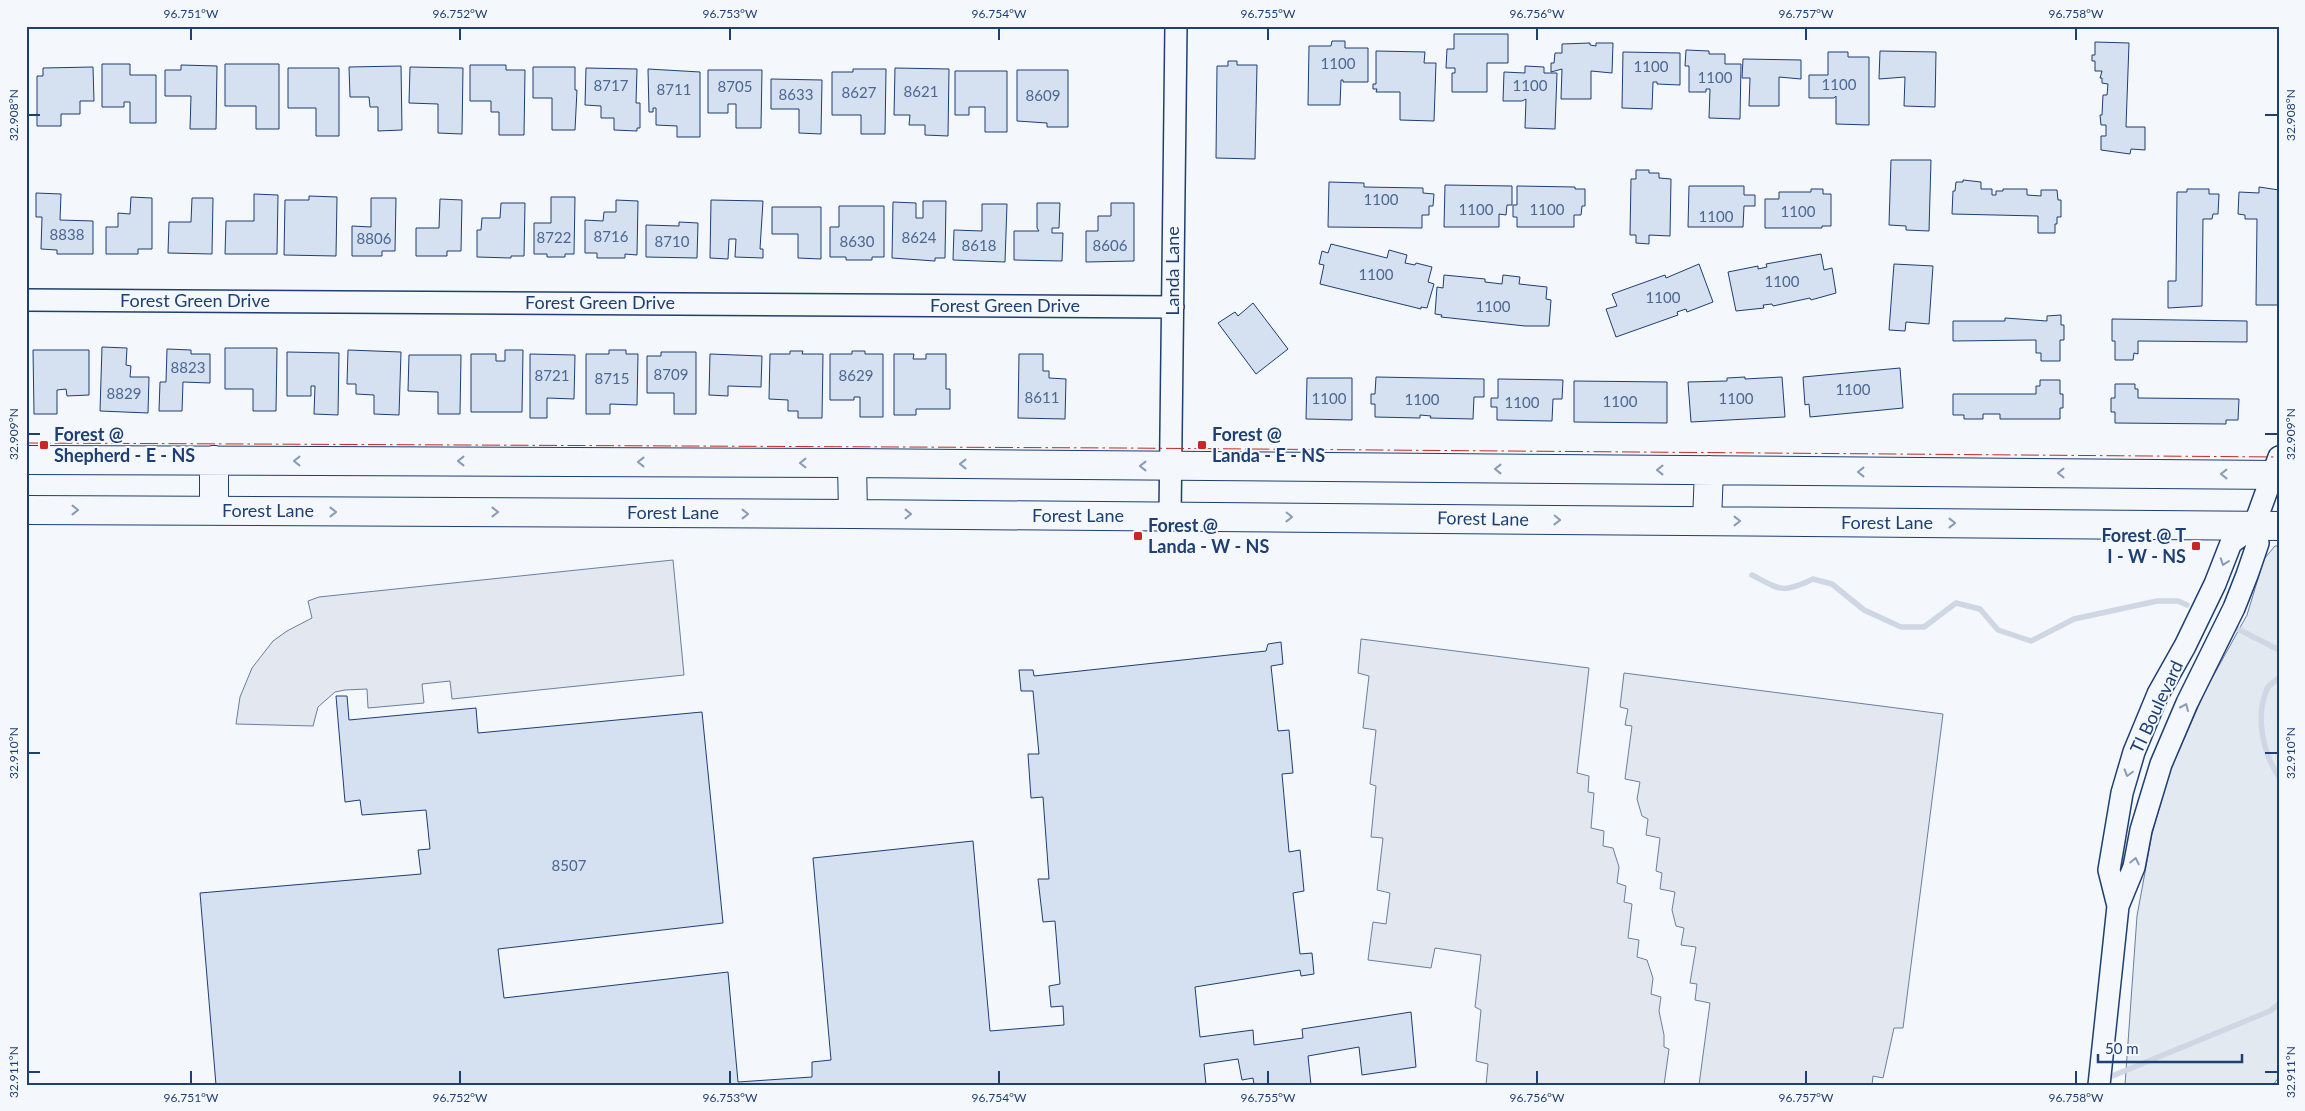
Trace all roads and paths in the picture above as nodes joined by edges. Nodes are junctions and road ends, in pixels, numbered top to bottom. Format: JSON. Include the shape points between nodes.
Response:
{"nodes":[{"id":1,"x":1176,"y":26,"type":"edge"},
{"id":2,"x":26,"y":300,"type":"edge"},
{"id":3,"x":1173,"y":307,"type":"junction"},
{"id":4,"x":26,"y":460,"type":"edge"},
{"id":5,"x":214,"y":460,"type":"junction"},
{"id":6,"x":852,"y":463,"type":"junction"},
{"id":7,"x":1171,"y":466,"type":"junction"},
{"id":8,"x":2277,"y":469,"type":"edge"},
{"id":9,"x":1709,"y":470,"type":"junction"},
{"id":10,"x":26,"y":510,"type":"edge"},
{"id":11,"x":214,"y":511,"type":"junction"},
{"id":12,"x":853,"y":514,"type":"junction"},
{"id":13,"x":1170,"y":516,"type":"junction"},
{"id":14,"x":1707,"y":521,"type":"junction"},
{"id":15,"x":2266,"y":526,"type":"edge"},
{"id":16,"x":2118,"y":906,"type":"junction"},
{"id":17,"x":2099,"y":1085,"type":"edge"}],
"edges":[{"from":1,"to":3,"type":"street","name":"Landa Lane"},
{"from":2,"to":3,"type":"street","name":"Forest Green Drive"},
{"from":3,"to":7,"type":"street","name":"Landa Lane"},
{"from":4,"to":5,"type":"main road"},
{"from":6,"to":5,"type":"main road","one_way":true},
{"from":5,"to":11,"type":"main road"},
{"from":7,"to":6,"type":"main road","one_way":true},
{"from":6,"to":12,"type":"main road"},
{"from":9,"to":7,"type":"main road","one_way":true},
{"from":7,"to":13,"type":"street","name":"Landa Lane"},
{"from":8,"to":9,"type":"main road","one_way":true},
{"from":8,"to":15,"type":"street","name":"TI Boulevard"},
{"from":9,"to":14,"type":"main road"},
{"from":10,"to":11,"type":"main road","name":"Forest Lane","one_way":true},
{"from":11,"to":12,"type":"main road","name":"Forest Lane","one_way":true},
{"from":12,"to":13,"type":"main road","name":"Forest Lane","one_way":true},
{"from":13,"to":14,"type":"main road","name":"Forest Lane","one_way":true},
{"from":14,"to":15,"type":"main road","name":"Forest Lane","one_way":true},
{"from":16,"to":15,"type":"street","name":"TI Boulevard","one_way":true,"via":[[2134,867],[2141,830],[2161,764],[2234,608]]},
{"from":15,"to":16,"type":"street","name":"TI Boulevard","one_way":true,"via":[[2230,543],[2216,584],[2158,694],[2134,752],[2122,793],[2109,870]]},
{"from":16,"to":17,"type":"street","name":"TI Boulevard"}]}
